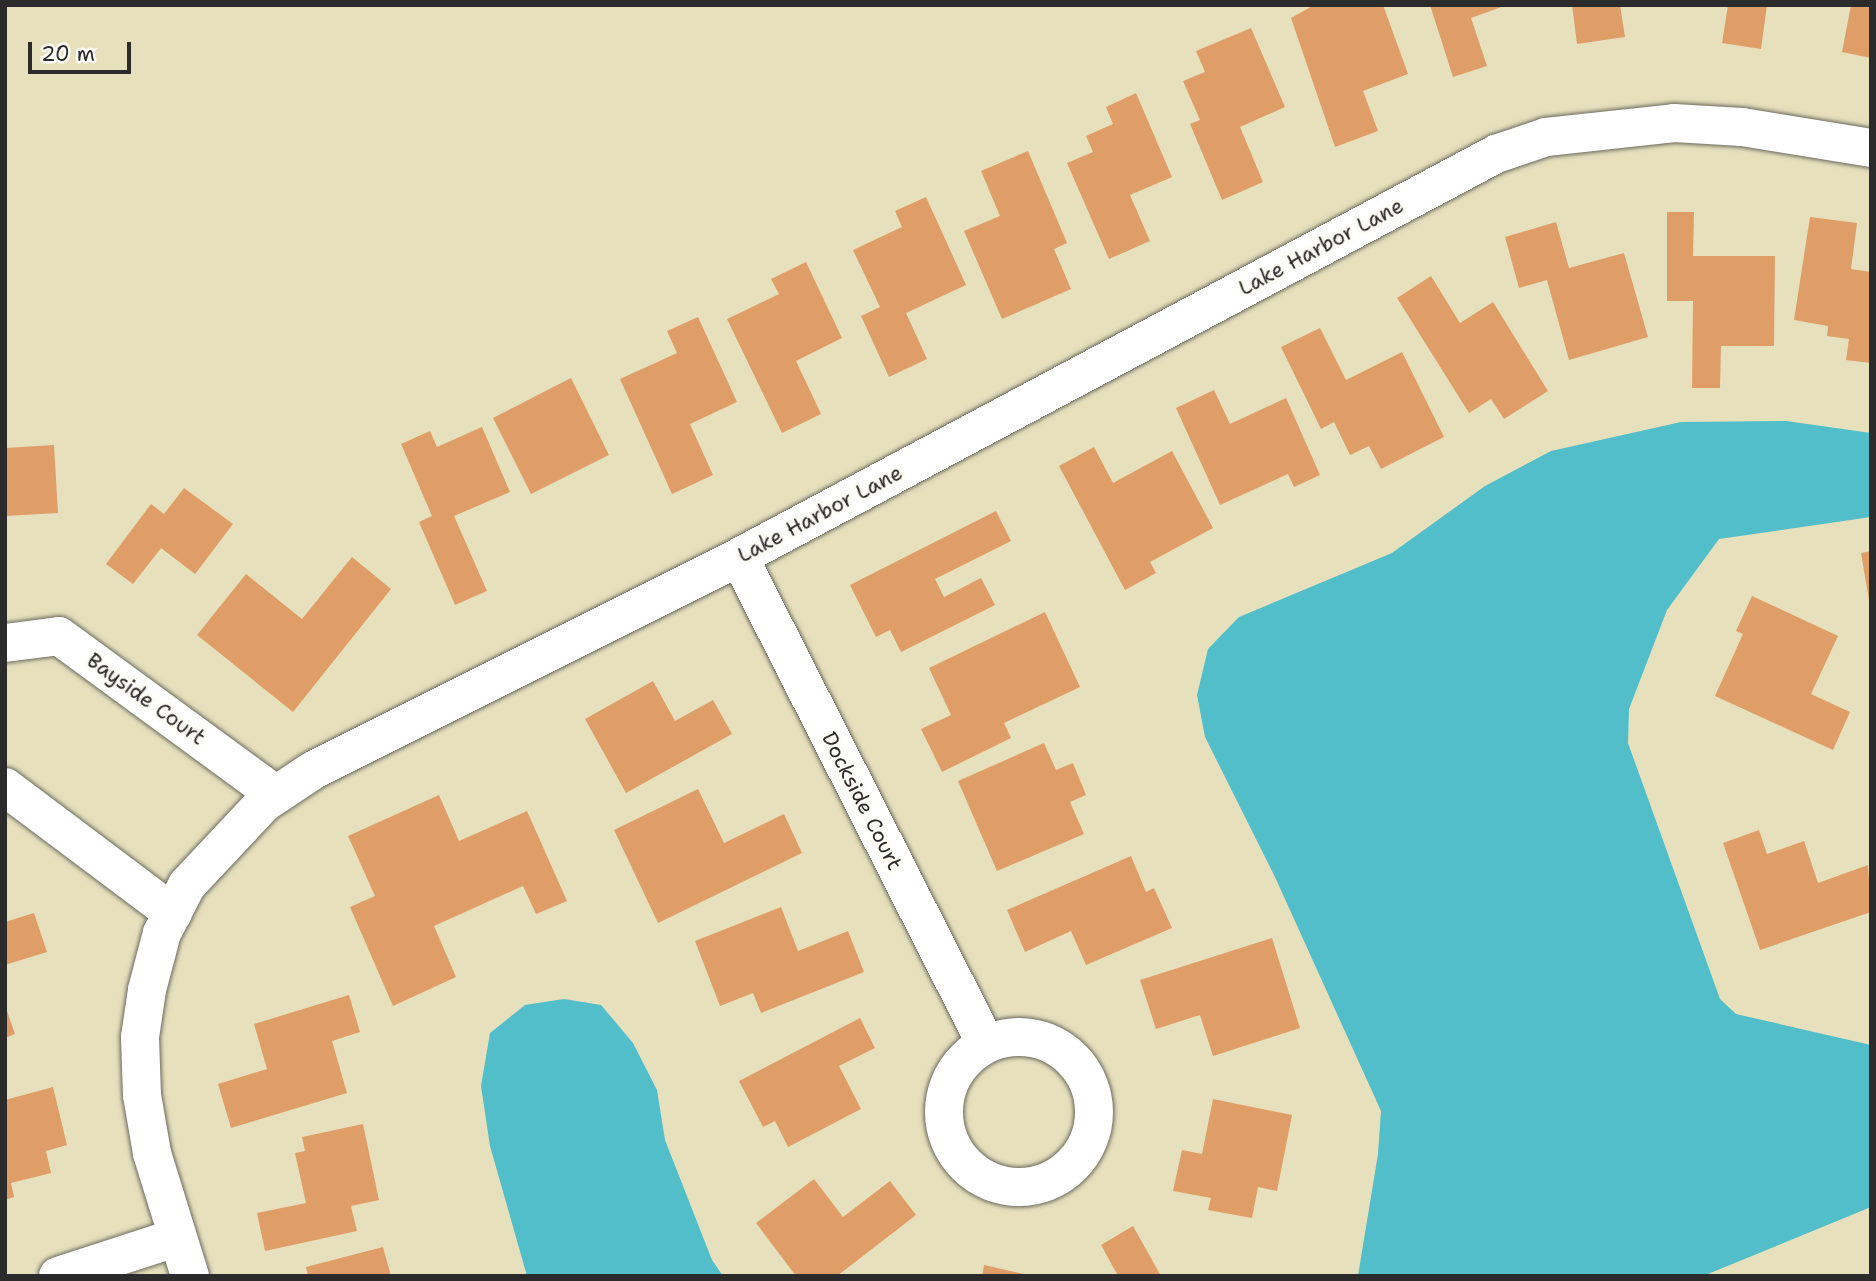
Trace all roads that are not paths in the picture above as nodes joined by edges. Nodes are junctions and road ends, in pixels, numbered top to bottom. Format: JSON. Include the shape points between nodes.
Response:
{"nodes":[{"id":1,"x":1871,"y":148,"type":"edge"},
{"id":2,"x":739,"y":558,"type":"junction"},
{"id":3,"x":5,"y":643,"type":"edge"},
{"id":4,"x":5,"y":788,"type":"edge"},
{"id":5,"x":276,"y":795,"type":"junction"},
{"id":6,"x":173,"y":913,"type":"junction"},
{"id":7,"x":986,"y":1044,"type":"dead end"},
{"id":8,"x":178,"y":1237,"type":"junction"},
{"id":9,"x":58,"y":1276,"type":"edge"},
{"id":10,"x":190,"y":1276,"type":"edge"}],
"edges":[{"from":1,"to":2,"type":"street","name":"Lake Harbor Lane","via":[[1742,127],[1674,123],[1546,136],[1496,154]]},
{"from":2,"to":5,"type":"street","name":"Lake Harbor Lane","via":[[313,771]]},
{"from":2,"to":7,"type":"street","name":"Dockside Court"},
{"from":3,"to":5,"type":"street","name":"Bayside Court","via":[[59,636]]},
{"from":4,"to":6,"type":"street"},
{"from":5,"to":6,"type":"street","name":"Lake Harbor Lane","via":[[222,844],[187,885]]},
{"from":6,"to":8,"type":"street","name":"Lake Harbor Lane","via":[[162,933],[140,1037],[142,1095],[152,1153]]},
{"from":8,"to":9,"type":"street"},
{"from":8,"to":10,"type":"street","name":"Lake Harbor Lane"}]}
